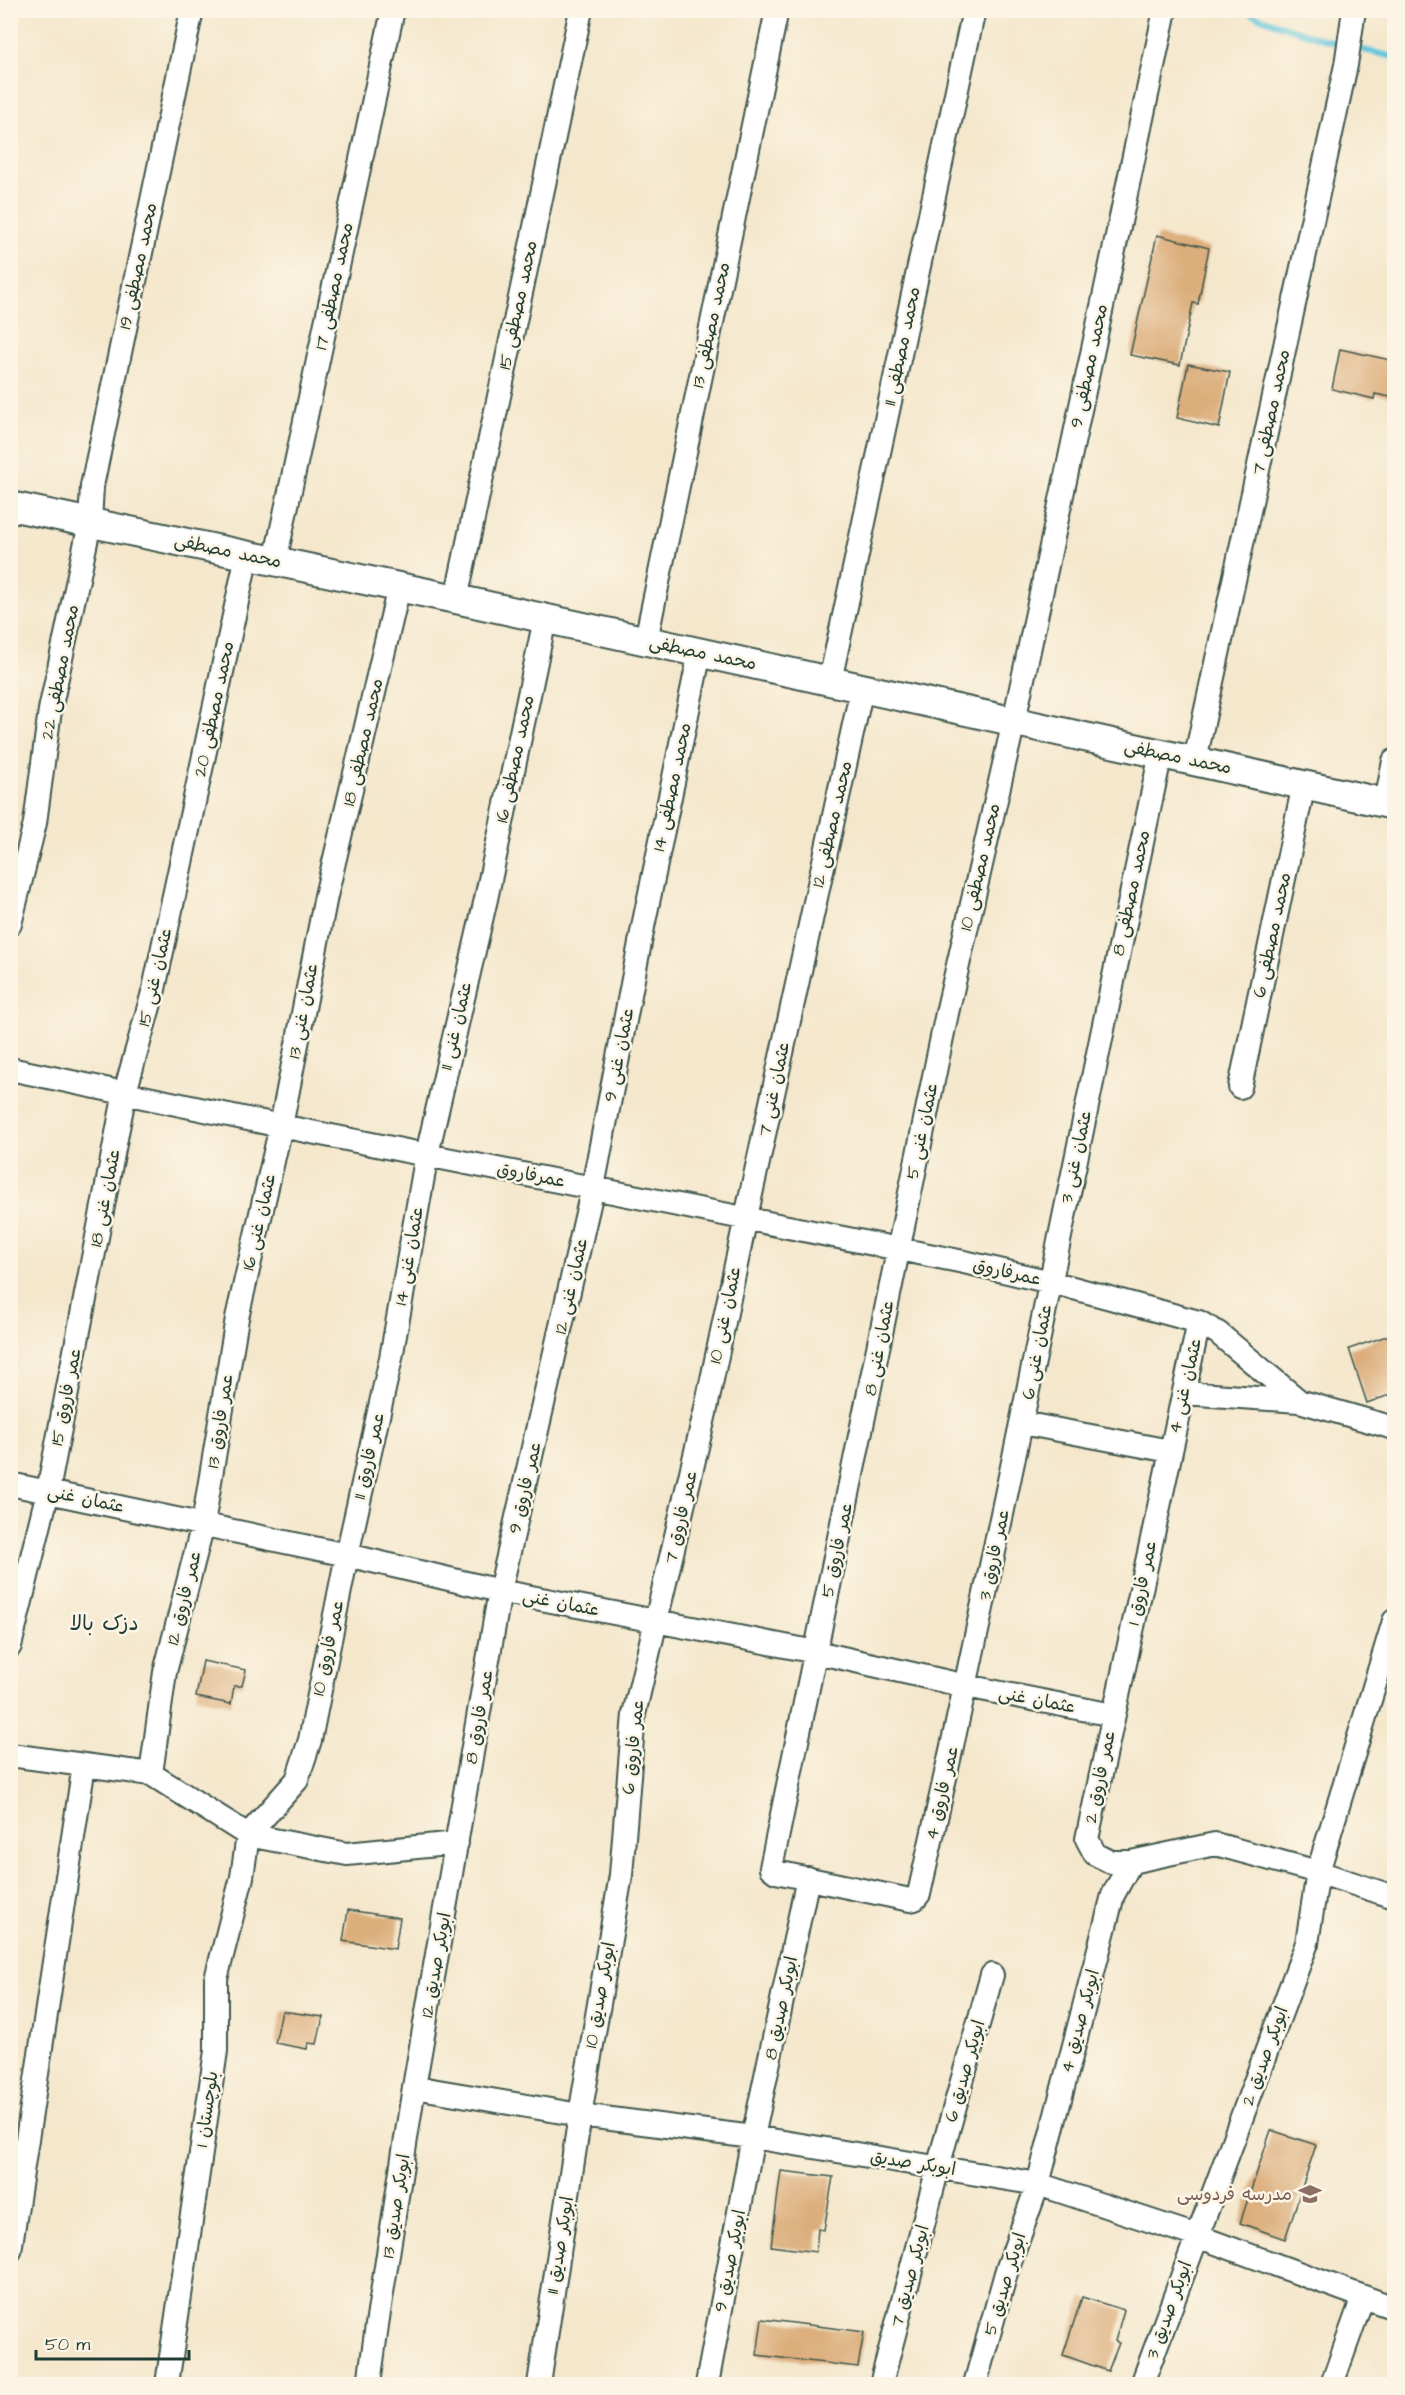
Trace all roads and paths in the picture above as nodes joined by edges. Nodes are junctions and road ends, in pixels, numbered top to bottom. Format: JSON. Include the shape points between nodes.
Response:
{"nodes":[{"id":1,"x":192,"y":10,"type":"edge"},
{"id":2,"x":393,"y":10,"type":"edge"},
{"id":3,"x":581,"y":10,"type":"edge"},
{"id":4,"x":777,"y":10,"type":"edge"},
{"id":5,"x":974,"y":10,"type":"edge"},
{"id":6,"x":1165,"y":10,"type":"edge"},
{"id":7,"x":1354,"y":10,"type":"edge"},
{"id":8,"x":10,"y":506,"type":"edge"},
{"id":9,"x":90,"y":523,"type":"junction"},
{"id":10,"x":247,"y":555,"type":"junction"},
{"id":11,"x":275,"y":561,"type":"junction"},
{"id":12,"x":399,"y":587,"type":"junction"},
{"id":13,"x":456,"y":599,"type":"junction"},
{"id":14,"x":545,"y":619,"type":"junction"},
{"id":15,"x":646,"y":640,"type":"junction"},
{"id":16,"x":700,"y":652,"type":"junction"},
{"id":17,"x":830,"y":681,"type":"junction"},
{"id":18,"x":862,"y":688,"type":"junction"},
{"id":19,"x":1014,"y":721,"type":"junction"},
{"id":20,"x":1161,"y":753,"type":"junction"},
{"id":21,"x":1195,"y":760,"type":"junction"},
{"id":22,"x":1395,"y":761,"type":"edge"},
{"id":23,"x":1304,"y":784,"type":"junction"},
{"id":24,"x":1390,"y":803,"type":"edge"},
{"id":25,"x":180,"y":862,"type":"joint"},
{"id":26,"x":326,"y":896,"type":"joint"},
{"id":27,"x":486,"y":898,"type":"joint"},
{"id":28,"x":644,"y":922,"type":"joint"},
{"id":29,"x":10,"y":924,"type":"edge"},
{"id":30,"x":801,"y":961,"type":"joint"},
{"id":31,"x":946,"y":1013,"type":"joint"},
{"id":32,"x":1102,"y":1033,"type":"joint"},
{"id":33,"x":10,"y":1069,"type":"edge"},
{"id":34,"x":1240,"y":1087,"type":"dead end"},
{"id":35,"x":125,"y":1092,"type":"junction"},
{"id":36,"x":281,"y":1126,"type":"junction"},
{"id":37,"x":427,"y":1154,"type":"junction"},
{"id":38,"x":593,"y":1187,"type":"junction"},
{"id":39,"x":746,"y":1216,"type":"junction"},
{"id":40,"x":898,"y":1248,"type":"junction"},
{"id":41,"x":1051,"y":1282,"type":"junction"},
{"id":42,"x":84,"y":1304,"type":"joint"},
{"id":43,"x":237,"y":1318,"type":"joint"},
{"id":44,"x":1199,"y":1322,"type":"junction"},
{"id":45,"x":391,"y":1358,"type":"joint"},
{"id":46,"x":549,"y":1386,"type":"joint"},
{"id":47,"x":1184,"y":1393,"type":"junction"},
{"id":48,"x":1299,"y":1401,"type":"junction"},
{"id":49,"x":705,"y":1413,"type":"joint"},
{"id":50,"x":1022,"y":1423,"type":"junction"},
{"id":51,"x":1395,"y":1428,"type":"edge"},
{"id":52,"x":859,"y":1447,"type":"joint"},
{"id":53,"x":1170,"y":1451,"type":"junction"},
{"id":54,"x":10,"y":1484,"type":"edge"},
{"id":55,"x":48,"y":1491,"type":"junction"},
{"id":56,"x":203,"y":1524,"type":"junction"},
{"id":57,"x":347,"y":1555,"type":"junction"},
{"id":58,"x":500,"y":1591,"type":"junction"},
{"id":59,"x":1395,"y":1620,"type":"edge"},
{"id":60,"x":657,"y":1622,"type":"junction"},
{"id":61,"x":10,"y":1647,"type":"edge"},
{"id":62,"x":816,"y":1652,"type":"junction"},
{"id":63,"x":966,"y":1686,"type":"junction"},
{"id":64,"x":1113,"y":1715,"type":"junction"},
{"id":65,"x":10,"y":1755,"type":"edge"},
{"id":66,"x":84,"y":1765,"type":"junction"},
{"id":67,"x":151,"y":1774,"type":"junction"},
{"id":68,"x":248,"y":1835,"type":"junction"},
{"id":69,"x":457,"y":1843,"type":"junction"},
{"id":70,"x":1131,"y":1862,"type":"junction"},
{"id":71,"x":1318,"y":1872,"type":"junction"},
{"id":72,"x":621,"y":1875,"type":"joint"},
{"id":73,"x":808,"y":1878,"type":"junction"},
{"id":74,"x":1395,"y":1897,"type":"edge"},
{"id":75,"x":992,"y":1976,"type":"dead end"},
{"id":76,"x":414,"y":2087,"type":"junction"},
{"id":77,"x":580,"y":2115,"type":"junction"},
{"id":78,"x":753,"y":2137,"type":"junction"},
{"id":79,"x":938,"y":2167,"type":"junction"},
{"id":80,"x":1038,"y":2184,"type":"junction"},
{"id":81,"x":1197,"y":2236,"type":"junction"},
{"id":82,"x":10,"y":2251,"type":"edge"},
{"id":83,"x":1363,"y":2297,"type":"junction"},
{"id":84,"x":1395,"y":2308,"type":"edge"},
{"id":85,"x":539,"y":2379,"type":"edge"},
{"id":86,"x":167,"y":2385,"type":"edge"},
{"id":87,"x":369,"y":2385,"type":"edge"},
{"id":88,"x":707,"y":2385,"type":"edge"},
{"id":89,"x":881,"y":2385,"type":"edge"},
{"id":90,"x":975,"y":2385,"type":"edge"},
{"id":91,"x":1142,"y":2385,"type":"edge"},
{"id":92,"x":1332,"y":2385,"type":"edge"}],
"edges":[{"from":1,"to":9,"type":"street","name":"محمد مصطفی 19","via":[[92,486]]},
{"from":2,"to":11,"type":"street","name":"محمد مصطفی 17"},
{"from":3,"to":13,"type":"street","name":"محمد مصطفی 15"},
{"from":4,"to":15,"type":"street","name":"محمد مصطفی 13"},
{"from":5,"to":17,"type":"street","name":"محمد مصطفی 11"},
{"from":6,"to":19,"type":"street","name":"محمد مصطفی 9"},
{"from":7,"to":21,"type":"street","name":"محمد مصطفی 7","via":[[1346,65]]},
{"from":8,"to":9,"type":"street","name":"محمد مصطفی"},
{"from":9,"to":10,"type":"street","name":"محمد مصطفی"},
{"from":9,"to":29,"type":"street","name":"محمد مصطفی 22","via":[[50,710],[35,823]]},
{"from":10,"to":11,"type":"street","name":"محمد مصطفی"},
{"from":10,"to":25,"type":"street","name":"محمد مصطفی 20"},
{"from":11,"to":12,"type":"street","name":"محمد مصطفی"},
{"from":12,"to":13,"type":"street","name":"محمد مصطفی"},
{"from":12,"to":26,"type":"street","name":"محمد مصطفی 18"},
{"from":13,"to":14,"type":"street","name":"محمد مصطفی"},
{"from":14,"to":15,"type":"street","name":"محمد مصطفی"},
{"from":14,"to":27,"type":"street","name":"محمد مصطفی 16"},
{"from":15,"to":16,"type":"street","name":"محمد مصطفی"},
{"from":16,"to":17,"type":"street","name":"محمد مصطفی"},
{"from":16,"to":28,"type":"street","name":"محمد مصطفی 14"},
{"from":17,"to":18,"type":"street","name":"محمد مصطفی"},
{"from":18,"to":19,"type":"street","name":"محمد مصطفی"},
{"from":18,"to":30,"type":"street","name":"محمد مصطفی 12"},
{"from":19,"to":20,"type":"street","name":"محمد مصطفی"},
{"from":19,"to":31,"type":"street","name":"محمد مصطفی 10"},
{"from":20,"to":21,"type":"street","name":"محمد مصطفی"},
{"from":20,"to":32,"type":"street","name":"محمد مصطفی 8"},
{"from":21,"to":23,"type":"street","name":"محمد مصطفی"},
{"from":22,"to":24,"type":"street"},
{"from":23,"to":24,"type":"street","name":"محمد مصطفی"},
{"from":23,"to":34,"type":"street","name":"محمد مصطفی 6"},
{"from":25,"to":35,"type":"street","name":"عثمان غنی 15","via":[[154,989]]},
{"from":26,"to":36,"type":"street","name":"عثمان غنی 13"},
{"from":27,"to":37,"type":"street","name":"عثمان غنی 11"},
{"from":28,"to":38,"type":"street","name":"عثمان غنی 9"},
{"from":30,"to":39,"type":"street","name":"عثمان غنی 7"},
{"from":31,"to":40,"type":"street","name":"عثمان غنی 5"},
{"from":32,"to":41,"type":"street","name":"عثمان غنی 3"},
{"from":33,"to":35,"type":"street","name":"عمرفاروق"},
{"from":35,"to":36,"type":"street","name":"عمرفاروق"},
{"from":35,"to":42,"type":"street","name":"عثمان غنی 18"},
{"from":36,"to":37,"type":"street","name":"عمرفاروق"},
{"from":36,"to":43,"type":"street","name":"عثمان غنی 16"},
{"from":37,"to":38,"type":"street","name":"عمرفاروق"},
{"from":37,"to":45,"type":"street","name":"عثمان غنی 14"},
{"from":38,"to":39,"type":"street","name":"عمرفاروق"},
{"from":38,"to":46,"type":"street","name":"عثمان غنی 12"},
{"from":39,"to":40,"type":"street","name":"عمرفاروق"},
{"from":39,"to":49,"type":"street","name":"عثمان غنی 10"},
{"from":40,"to":41,"type":"street","name":"عمرفاروق"},
{"from":40,"to":52,"type":"street","name":"عثمان غنی 8"},
{"from":41,"to":44,"type":"street"},
{"from":41,"to":50,"type":"street","name":"عثمان غنی 6"},
{"from":42,"to":55,"type":"street","name":"عمر فاروق 15"},
{"from":43,"to":56,"type":"street","name":"عمر فاروق 13"},
{"from":44,"to":47,"type":"street","name":"عثمان غنی 4"},
{"from":44,"to":48,"type":"street","via":[[1218,1333]]},
{"from":45,"to":57,"type":"street","name":"عمر فاروق 11"},
{"from":46,"to":58,"type":"street","name":"عمر فاروق 9"},
{"from":47,"to":48,"type":"street"},
{"from":47,"to":53,"type":"street","name":"عثمان غنی 4"},
{"from":48,"to":51,"type":"street"},
{"from":49,"to":60,"type":"street","name":"عمر فاروق 7"},
{"from":50,"to":53,"type":"street"},
{"from":50,"to":63,"type":"street","name":"عمر فاروق 3"},
{"from":52,"to":62,"type":"street","name":"عمر فاروق 5"},
{"from":53,"to":64,"type":"street","name":"عمر فاروق 1"},
{"from":54,"to":55,"type":"street","name":"عثمان غنی"},
{"from":55,"to":56,"type":"street","name":"عثمان غنی"},
{"from":55,"to":61,"type":"street","name":"عمر فاروق 15"},
{"from":56,"to":57,"type":"street","name":"عثمان غنی"},
{"from":56,"to":67,"type":"street","name":"عمر فاروق 12","via":[[165,1672]]},
{"from":57,"to":58,"type":"street","name":"عثمان غنی"},
{"from":57,"to":68,"type":"street","name":"عمر فاروق 10","via":[[310,1740],[297,1780]]},
{"from":58,"to":60,"type":"street","name":"عثمان غنی"},
{"from":58,"to":69,"type":"street","name":"عمر فاروق 8"},
{"from":59,"to":71,"type":"street","name":"ابوبکر صدیق 2"},
{"from":60,"to":62,"type":"street","name":"عثمان غنی"},
{"from":60,"to":72,"type":"street","name":"عمر فاروق 6","via":[[634,1714]]},
{"from":62,"to":63,"type":"street","name":"عثمان غنی"},
{"from":62,"to":73,"type":"street","name":"عمر فاروق 5","via":[[771,1868]]},
{"from":63,"to":64,"type":"street","name":"عثمان غنی"},
{"from":63,"to":73,"type":"street","name":"عمر فاروق 4","via":[[915,1899]]},
{"from":64,"to":70,"type":"street","name":"عمر فاروق 2","via":[[1087,1839],[1095,1854],[1111,1862]]},
{"from":65,"to":66,"type":"street"},
{"from":66,"to":67,"type":"street"},
{"from":66,"to":82,"type":"street"},
{"from":67,"to":68,"type":"street"},
{"from":68,"to":69,"type":"street","via":[[347,1854]]},
{"from":68,"to":86,"type":"street","name":"بلوچستان 1","via":[[242,1877],[216,1979],[216,2051]]},
{"from":69,"to":76,"type":"street","name":"ابوبکر صدیق 12"},
{"from":70,"to":71,"type":"street","via":[[1215,1844]]},
{"from":70,"to":80,"type":"street","name":"ابوبکر صدیق 4","via":[[1113,1895]]},
{"from":71,"to":74,"type":"street"},
{"from":71,"to":81,"type":"street","name":"ابوبکر صدیق 2","via":[[1307,1943]]},
{"from":72,"to":77,"type":"street","name":"ابوبکر صدیق 10"},
{"from":73,"to":78,"type":"street","name":"ابوبکر صدیق 8"},
{"from":75,"to":79,"type":"street","name":"ابوبکر صدیق 6"},
{"from":76,"to":77,"type":"street","name":"ابوبکر صدیق"},
{"from":76,"to":87,"type":"street","name":"ابوبکر صدیق 13"},
{"from":77,"to":78,"type":"street","name":"ابوبکر صدیق"},
{"from":77,"to":85,"type":"street","name":"ابوبکر صدیق 11"},
{"from":78,"to":79,"type":"street","name":"ابوبکر صدیق"},
{"from":78,"to":88,"type":"street","name":"ابوبکر صدیق 9"},
{"from":79,"to":80,"type":"street","name":"ابوبکر صدیق"},
{"from":79,"to":89,"type":"street","name":"ابوبکر صدیق 7"},
{"from":80,"to":81,"type":"street","name":"ابوبکر صدیق"},
{"from":80,"to":90,"type":"street","name":"ابوبکر صدیق 5","via":[[1006,2273]]},
{"from":81,"to":83,"type":"street","name":"ابوبکر صدیق"},
{"from":81,"to":91,"type":"street","name":"ابوبکر صدیق 3"},
{"from":83,"to":84,"type":"street","name":"ابوبکر صدیق"},
{"from":83,"to":92,"type":"street"}]}
